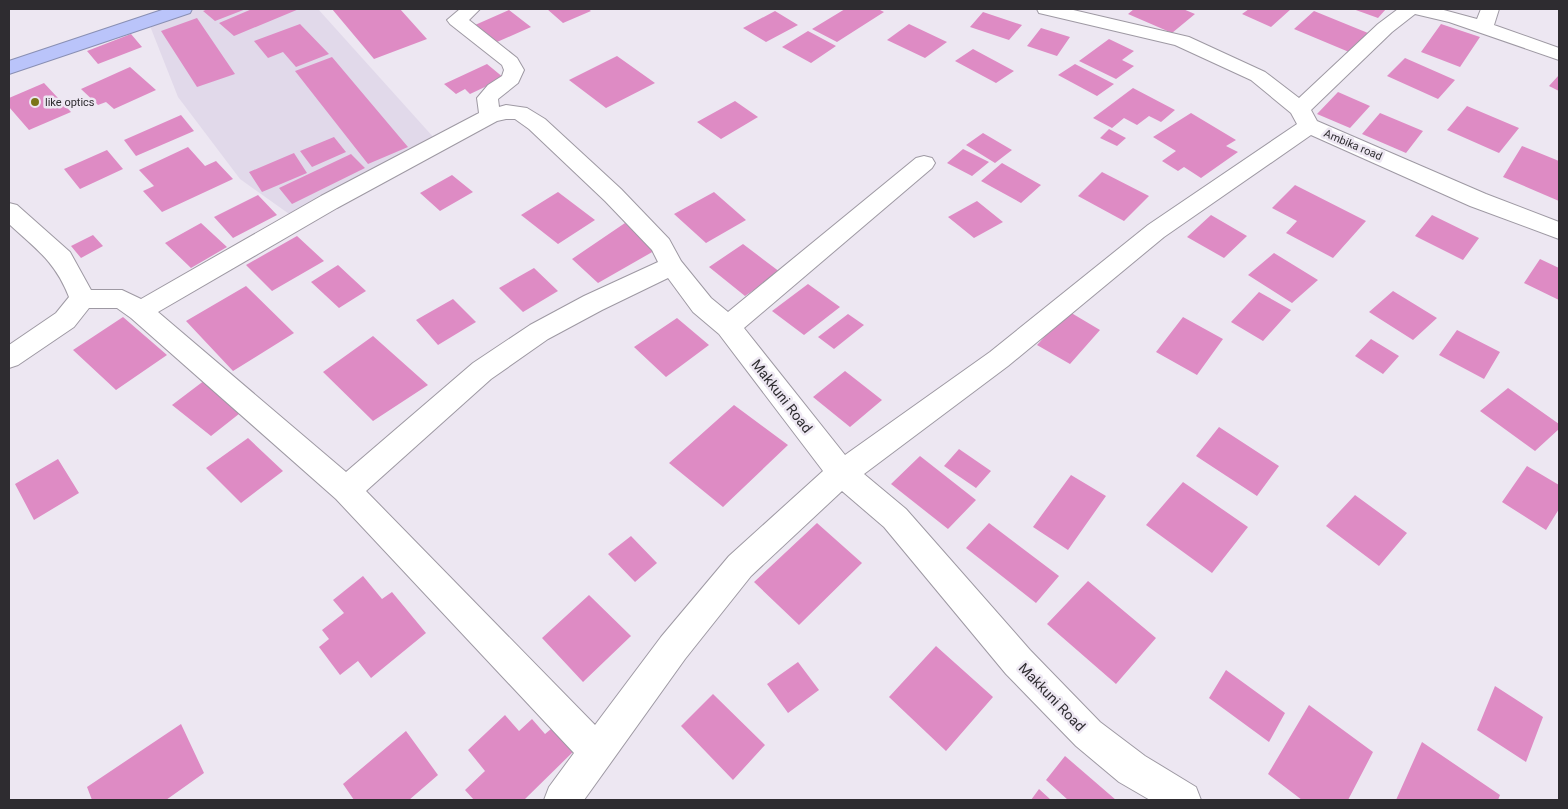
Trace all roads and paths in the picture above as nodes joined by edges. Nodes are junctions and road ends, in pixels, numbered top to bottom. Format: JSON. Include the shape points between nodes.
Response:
{"nodes":[{"id":1,"x":153,"y":9,"type":"edge"},
{"id":2,"x":183,"y":9,"type":"edge"},
{"id":3,"x":471,"y":9,"type":"edge"},
{"id":4,"x":1046,"y":9,"type":"edge"},
{"id":5,"x":1409,"y":9,"type":"edge"},
{"id":6,"x":1418,"y":9,"type":"edge"},
{"id":7,"x":1490,"y":9,"type":"edge"},
{"id":8,"x":1483,"y":28,"type":"junction"},
{"id":9,"x":1559,"y":54,"type":"edge"},
{"id":10,"x":9,"y":59,"type":"edge"},
{"id":11,"x":9,"y":68,"type":"edge"},
{"id":12,"x":490,"y":116,"type":"junction"},
{"id":13,"x":1305,"y":118,"type":"junction"},
{"id":14,"x":924,"y":163,"type":"dead end"},
{"id":15,"x":9,"y":211,"type":"edge"},
{"id":16,"x":1559,"y":231,"type":"edge"},
{"id":17,"x":672,"y":266,"type":"junction"},
{"id":18,"x":82,"y":299,"type":"junction"},
{"id":19,"x":140,"y":311,"type":"junction"},
{"id":20,"x":728,"y":327,"type":"junction"},
{"id":21,"x":9,"y":358,"type":"edge"},
{"id":22,"x":842,"y":473,"type":"junction"},
{"id":23,"x":346,"y":490,"type":"junction"},
{"id":24,"x":598,"y":752,"type":"junction"},
{"id":25,"x":562,"y":800,"type":"edge"},
{"id":26,"x":1182,"y":800,"type":"edge"}],
"edges":[{"from":1,"to":10,"type":"highway"},
{"from":2,"to":11,"type":"highway"},
{"from":3,"to":12,"type":"street","via":[[457,20],[510,62],[514,70],[511,79],[487,98]]},
{"from":4,"to":13,"type":"street","name":"Ambika road","via":[[1182,41],[1258,76]]},
{"from":5,"to":13,"type":"street","via":[[1385,28]]},
{"from":6,"to":8,"type":"street"},
{"from":7,"to":8,"type":"street"},
{"from":8,"to":9,"type":"street"},
{"from":12,"to":17,"type":"street","name":"Makkuni Road","via":[[520,113],[537,124],[661,245]]},
{"from":12,"to":19,"type":"street","via":[[329,202]]},
{"from":13,"to":16,"type":"street","name":"Ambika road","via":[[1478,200]]},
{"from":13,"to":22,"type":"street","via":[[1156,231],[999,359]]},
{"from":14,"to":20,"type":"street"},
{"from":15,"to":18,"type":"street","via":[[61,258]]},
{"from":17,"to":20,"type":"street","name":"Makkuni Road","via":[[702,305]]},
{"from":17,"to":23,"type":"street","via":[[539,332],[482,371]]},
{"from":18,"to":19,"type":"street","via":[[122,299]]},
{"from":18,"to":21,"type":"street","via":[[65,320]]},
{"from":19,"to":23,"type":"street"},
{"from":20,"to":22,"type":"street","name":"Makkuni Road"},
{"from":22,"to":24,"type":"street","via":[[740,566],[673,648]]},
{"from":22,"to":26,"type":"street","name":"Makkuni Road","via":[[895,518],[1018,662],[1088,734],[1132,768]]},
{"from":23,"to":24,"type":"street"},
{"from":24,"to":25,"type":"street"}]}
